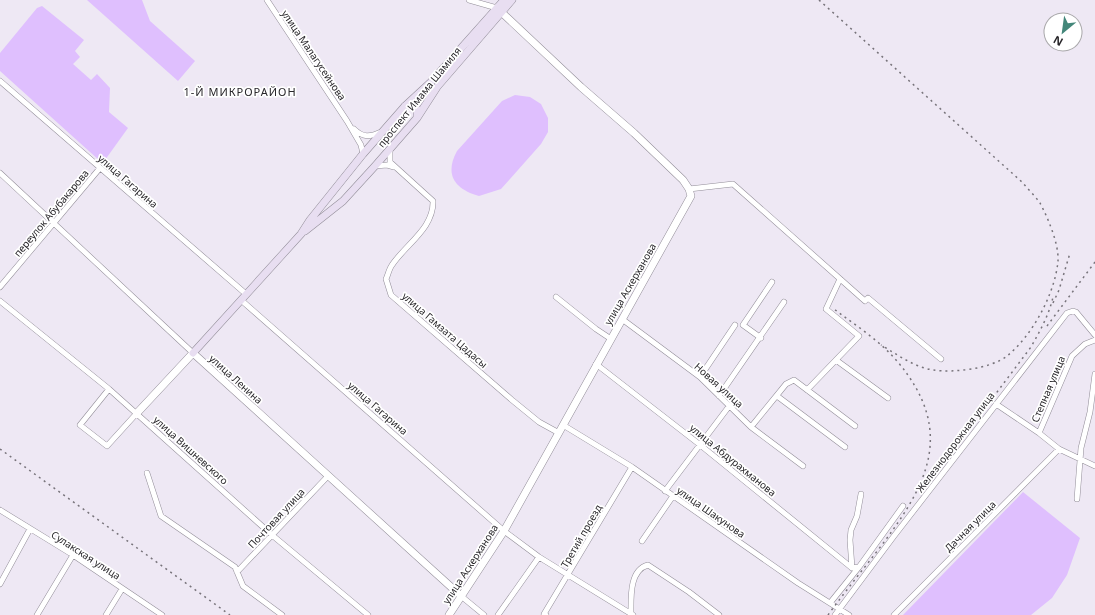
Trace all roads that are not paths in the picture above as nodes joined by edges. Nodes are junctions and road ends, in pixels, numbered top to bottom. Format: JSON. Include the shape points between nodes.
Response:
{"nodes":[{"id":1,"x":267,"y":0,"type":"edge"},
{"id":2,"x":469,"y":0,"type":"edge"},
{"id":3,"x":504,"y":0,"type":"edge"},
{"id":4,"x":512,"y":0,"type":"edge"},
{"id":5,"x":499,"y":10,"type":"junction"},
{"id":6,"x":0,"y":81,"type":"edge"},
{"id":7,"x":405,"y":106,"type":"junction"},
{"id":8,"x":417,"y":118,"type":"junction"},
{"id":9,"x":347,"y":121,"type":"junction"},
{"id":10,"x":383,"y":131,"type":"junction"},
{"id":11,"x":390,"y":150,"type":"junction"},
{"id":12,"x":362,"y":154,"type":"junction"},
{"id":13,"x":375,"y":166,"type":"junction"},
{"id":14,"x":100,"y":168,"type":"junction"},
{"id":15,"x":395,"y":168,"type":"junction"},
{"id":16,"x":0,"y":173,"type":"edge"},
{"id":17,"x":340,"y":181,"type":"junction"},
{"id":18,"x":690,"y":189,"type":"junction"},
{"id":19,"x":350,"y":193,"type":"junction"},
{"id":20,"x":54,"y":223,"type":"junction"},
{"id":21,"x":301,"y":234,"type":"junction"},
{"id":22,"x":840,"y":279,"type":"junction"},
{"id":23,"x":772,"y":282,"type":"dead end"},
{"id":24,"x":0,"y":287,"type":"edge"},
{"id":25,"x":243,"y":297,"type":"junction"},
{"id":26,"x":556,"y":297,"type":"dead end"},
{"id":27,"x":0,"y":301,"type":"edge"},
{"id":28,"x":784,"y":302,"type":"dead end"},
{"id":29,"x":622,"y":319,"type":"junction"},
{"id":30,"x":735,"y":325,"type":"dead end"},
{"id":31,"x":1095,"y":335,"type":"edge"},
{"id":32,"x":761,"y":338,"type":"junction"},
{"id":33,"x":611,"y":339,"type":"junction"},
{"id":34,"x":1095,"y":340,"type":"edge"},
{"id":35,"x":193,"y":353,"type":"junction"},
{"id":36,"x":941,"y":359,"type":"dead end"},
{"id":37,"x":836,"y":360,"type":"junction"},
{"id":38,"x":596,"y":364,"type":"junction"},
{"id":39,"x":1095,"y":374,"type":"edge"},
{"id":40,"x":700,"y":377,"type":"junction"},
{"id":41,"x":109,"y":389,"type":"junction"},
{"id":42,"x":807,"y":390,"type":"junction"},
{"id":43,"x":719,"y":396,"type":"junction"},
{"id":44,"x":777,"y":396,"type":"junction"},
{"id":45,"x":888,"y":398,"type":"dead end"},
{"id":46,"x":996,"y":404,"type":"junction"},
{"id":47,"x":730,"y":405,"type":"junction"},
{"id":48,"x":137,"y":413,"type":"junction"},
{"id":49,"x":562,"y":426,"type":"junction"},
{"id":50,"x":855,"y":426,"type":"dead end"},
{"id":51,"x":751,"y":427,"type":"junction"},
{"id":52,"x":558,"y":433,"type":"junction"},
{"id":53,"x":1039,"y":433,"type":"junction"},
{"id":54,"x":699,"y":444,"type":"junction"},
{"id":55,"x":845,"y":447,"type":"dead end"},
{"id":56,"x":1059,"y":450,"type":"junction"},
{"id":57,"x":1080,"y":458,"type":"junction"},
{"id":58,"x":803,"y":466,"type":"dead end"},
{"id":59,"x":1095,"y":466,"type":"edge"},
{"id":60,"x":632,"y":467,"type":"junction"},
{"id":61,"x":147,"y":472,"type":"dead end"},
{"id":62,"x":328,"y":476,"type":"junction"},
{"id":63,"x":665,"y":491,"type":"junction"},
{"id":64,"x":861,"y":494,"type":"dead end"},
{"id":65,"x":672,"y":496,"type":"junction"},
{"id":66,"x":1077,"y":500,"type":"dead end"},
{"id":67,"x":903,"y":506,"type":"dead end"},
{"id":68,"x":1,"y":513,"type":"edge"},
{"id":69,"x":30,"y":529,"type":"junction"},
{"id":70,"x":504,"y":531,"type":"junction"},
{"id":71,"x":272,"y":535,"type":"junction"},
{"id":72,"x":642,"y":541,"type":"dead end"},
{"id":73,"x":73,"y":555,"type":"junction"},
{"id":74,"x":539,"y":557,"type":"junction"},
{"id":75,"x":859,"y":567,"type":"junction"},
{"id":76,"x":852,"y":568,"type":"junction"},
{"id":77,"x":237,"y":572,"type":"junction"},
{"id":78,"x":568,"y":575,"type":"junction"},
{"id":79,"x":0,"y":584,"type":"edge"},
{"id":80,"x":122,"y":589,"type":"junction"},
{"id":81,"x":461,"y":596,"type":"junction"},
{"id":82,"x":830,"y":603,"type":"junction"},
{"id":83,"x":839,"y":609,"type":"junction"},
{"id":84,"x":478,"y":610,"type":"junction"},
{"id":85,"x":545,"y":614,"type":"edge"},
{"id":86,"x":631,"y":614,"type":"edge"},
{"id":87,"x":37,"y":615,"type":"edge"},
{"id":88,"x":106,"y":615,"type":"edge"},
{"id":89,"x":162,"y":615,"type":"edge"},
{"id":90,"x":282,"y":615,"type":"edge"},
{"id":91,"x":368,"y":615,"type":"edge"},
{"id":92,"x":449,"y":615,"type":"edge"},
{"id":93,"x":474,"y":615,"type":"edge"},
{"id":94,"x":484,"y":615,"type":"edge"},
{"id":95,"x":498,"y":615,"type":"edge"},
{"id":96,"x":719,"y":615,"type":"edge"},
{"id":97,"x":835,"y":615,"type":"edge"},
{"id":98,"x":849,"y":615,"type":"edge"},
{"id":99,"x":894,"y":615,"type":"edge"}],
"edges":[{"from":1,"to":9,"type":"street","name":"улица Малагусейнова"},
{"from":2,"to":5,"type":"street"},
{"from":3,"to":5,"type":"main road","name":"проспект Имама Шамиля"},
{"from":4,"to":5,"type":"main road","name":"проспект Имама Шамиля"},
{"from":5,"to":7,"type":"main road","name":"проспект Имама Шамиля"},
{"from":5,"to":8,"type":"main road","name":"проспект Имама Шамиля","via":[[437,87]]},
{"from":5,"to":18,"type":"street","via":[[581,87],[634,132]]},
{"from":6,"to":14,"type":"street","name":"улица Гагарина"},
{"from":7,"to":8,"type":"main road","via":[[411,105],[417,109]]},
{"from":7,"to":10,"type":"main road","name":"проспект Имама Шамиля"},
{"from":8,"to":11,"type":"main road","name":"проспект Имама Шамиля"},
{"from":9,"to":10,"type":"street","via":[[362,135],[372,137]]},
{"from":9,"to":12,"type":"street","via":[[361,145]]},
{"from":10,"to":12,"type":"main road","name":"проспект Имама Шамиля"},
{"from":11,"to":13,"type":"main road","name":"проспект Имама Шамиля"},
{"from":11,"to":15,"type":"street","via":[[390,162]]},
{"from":12,"to":17,"type":"main road","name":"проспект Имама Шамиля"},
{"from":13,"to":15,"type":"street","via":[[387,165]]},
{"from":13,"to":19,"type":"main road","name":"проспект Имама Шамиля"},
{"from":14,"to":20,"type":"street","name":"переулок Абубакарова"},
{"from":14,"to":25,"type":"street","name":"улица Гагарина"},
{"from":15,"to":52,"type":"street","name":"улица Гамзата Цадасы","via":[[433,200],[434,212],[424,228],[392,265],[386,279],[391,295],[512,400],[539,422]]},
{"from":16,"to":20,"type":"street","name":"улица Ленина"},
{"from":17,"to":19,"type":"main road","via":[[340,193]]},
{"from":17,"to":21,"type":"main road","name":"проспект Имама Шамиля"},
{"from":18,"to":22,"type":"street","via":[[733,184]]},
{"from":18,"to":29,"type":"street","name":"улица Аскерханова","via":[[688,203]]},
{"from":19,"to":21,"type":"main road","name":"проспект Имама Шамиля"},
{"from":20,"to":24,"type":"street","name":"переулок Абубакарова"},
{"from":20,"to":35,"type":"street","name":"улица Ленина"},
{"from":21,"to":25,"type":"main road","name":"проспект Имама Шамиля"},
{"from":22,"to":36,"type":"street","via":[[864,301],[868,298]]},
{"from":22,"to":37,"type":"street","via":[[826,309],[859,336]]},
{"from":23,"to":32,"type":"street","via":[[743,325]]},
{"from":25,"to":35,"type":"main road","name":"проспект Имама Шамиля"},
{"from":25,"to":70,"type":"street","name":"улица Гагарина"},
{"from":26,"to":33,"type":"street"},
{"from":27,"to":41,"type":"street","name":"улица Вишневского"},
{"from":28,"to":32,"type":"street"},
{"from":29,"to":33,"type":"street","name":"улица Аскерханова"},
{"from":29,"to":40,"type":"street","name":"Новая улица"},
{"from":30,"to":40,"type":"street"},
{"from":31,"to":46,"type":"street","name":"Железнодорожная улица","via":[[1076,312],[1069,312]]},
{"from":32,"to":43,"type":"street"},
{"from":33,"to":38,"type":"street","name":"улица Аскерханова"},
{"from":34,"to":53,"type":"street","name":"Степная улица","via":[[1085,344],[1072,356]]},
{"from":35,"to":48,"type":"street"},
{"from":35,"to":62,"type":"street","name":"улица Ленина"},
{"from":37,"to":42,"type":"street"},
{"from":37,"to":45,"type":"street"},
{"from":38,"to":49,"type":"street","name":"улица Аскерханова"},
{"from":38,"to":54,"type":"street","name":"улица Абдурахманова"},
{"from":39,"to":57,"type":"street"},
{"from":40,"to":43,"type":"street","name":"Новая улица"},
{"from":41,"to":48,"type":"street","name":"улица Вишневского"},
{"from":41,"to":48,"type":"street","via":[[80,425],[107,446]]},
{"from":42,"to":44,"type":"street","via":[[791,380]]},
{"from":42,"to":50,"type":"street"},
{"from":43,"to":47,"type":"street","name":"Новая улица"},
{"from":44,"to":51,"type":"street"},
{"from":44,"to":55,"type":"street"},
{"from":46,"to":53,"type":"street"},
{"from":46,"to":83,"type":"street","name":"Железнодорожная улица"},
{"from":47,"to":51,"type":"street","name":"Новая улица"},
{"from":47,"to":54,"type":"street"},
{"from":48,"to":71,"type":"street","name":"улица Вишневского"},
{"from":49,"to":52,"type":"street","name":"улица Аскерханова"},
{"from":49,"to":60,"type":"street","name":"улица Шакунова"},
{"from":51,"to":58,"type":"street","name":"Новая улица"},
{"from":52,"to":70,"type":"street","name":"улица Аскерханова"},
{"from":53,"to":56,"type":"street"},
{"from":54,"to":63,"type":"street"},
{"from":54,"to":76,"type":"street","name":"улица Абдурахманова"},
{"from":56,"to":57,"type":"street"},
{"from":56,"to":99,"type":"street","name":"Дачная улица"},
{"from":57,"to":59,"type":"street"},
{"from":57,"to":66,"type":"street"},
{"from":60,"to":63,"type":"street","name":"улица Шакунова"},
{"from":60,"to":78,"type":"street","name":"Третий проезд"},
{"from":61,"to":77,"type":"street","via":[[161,516],[235,567]]},
{"from":62,"to":71,"type":"street","name":"Почтовая улица"},
{"from":62,"to":81,"type":"street","name":"улица Ленина"},
{"from":63,"to":65,"type":"street","name":"улица Шакунова"},
{"from":64,"to":76,"type":"street","via":[[857,516],[851,530]]},
{"from":65,"to":72,"type":"street"},
{"from":65,"to":82,"type":"street","name":"улица Шакунова"},
{"from":67,"to":75,"type":"street"},
{"from":68,"to":69,"type":"street","name":"Сулакская улица"},
{"from":69,"to":73,"type":"street","name":"Сулакская улица"},
{"from":69,"to":79,"type":"street"},
{"from":70,"to":74,"type":"street","name":"улица Гагарина"},
{"from":70,"to":81,"type":"street","name":"улица Аскерханова"},
{"from":71,"to":77,"type":"street","name":"Почтовая улица"},
{"from":71,"to":91,"type":"street","name":"улица Вишневского"},
{"from":73,"to":80,"type":"street","name":"Сулакская улица"},
{"from":73,"to":87,"type":"street"},
{"from":74,"to":78,"type":"street","name":"улица Гагарина"},
{"from":74,"to":95,"type":"street"},
{"from":75,"to":76,"type":"street"},
{"from":75,"to":82,"type":"street"},
{"from":77,"to":90,"type":"street","via":[[243,586]]},
{"from":78,"to":85,"type":"street","name":"Третий проезд"},
{"from":78,"to":86,"type":"street","name":"улица Гагарина"},
{"from":80,"to":88,"type":"street"},
{"from":80,"to":89,"type":"street","name":"Сулакская улица"},
{"from":81,"to":84,"type":"street"},
{"from":81,"to":92,"type":"street","name":"улица Аскерханова"},
{"from":82,"to":83,"type":"street","name":"улица Шакунова"},
{"from":83,"to":97,"type":"street","name":"Железнодорожная улица"},
{"from":83,"to":98,"type":"street","name":"улица Шакунова"},
{"from":84,"to":93,"type":"street"},
{"from":84,"to":94,"type":"street"},
{"from":86,"to":96,"type":"street","via":[[634,576],[641,567],[648,565]]}]}
